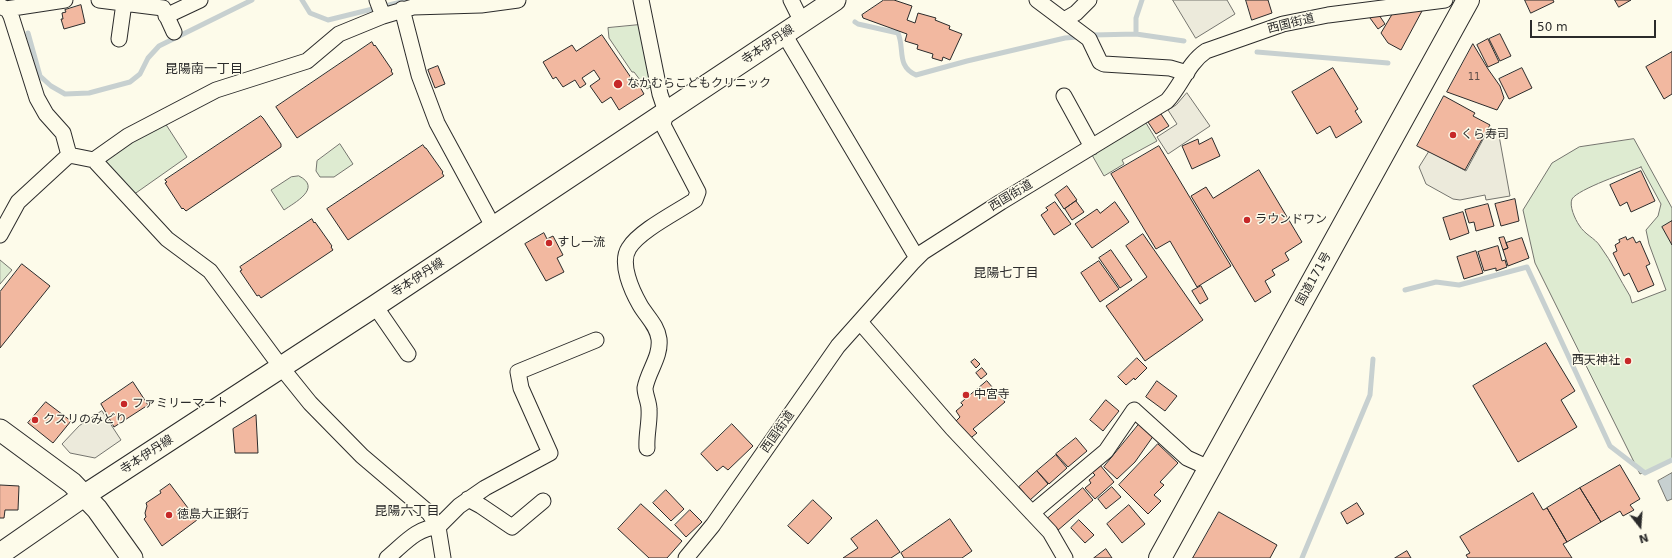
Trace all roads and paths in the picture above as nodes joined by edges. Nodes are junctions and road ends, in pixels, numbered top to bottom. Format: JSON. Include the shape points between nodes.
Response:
{"nodes":[{"id":1,"x":65,"y":0,"type":"edge"},
{"id":2,"x":99,"y":0,"type":"edge"},
{"id":3,"x":200,"y":0,"type":"edge"},
{"id":4,"x":377,"y":0,"type":"edge"},
{"id":5,"x":518,"y":0,"type":"edge"},
{"id":6,"x":641,"y":0,"type":"edge"},
{"id":7,"x":791,"y":0,"type":"edge"},
{"id":8,"x":835,"y":0,"type":"edge"},
{"id":9,"x":1037,"y":0,"type":"edge"},
{"id":10,"x":1089,"y":0,"type":"edge"},
{"id":11,"x":1440,"y":0,"type":"edge"},
{"id":12,"x":1468,"y":0,"type":"edge"},
{"id":13,"x":124,"y":3,"type":"junction"},
{"id":14,"x":3,"y":7,"type":"edge"},
{"id":15,"x":402,"y":9,"type":"junction"},
{"id":16,"x":166,"y":16,"type":"junction"},
{"id":17,"x":383,"y":16,"type":"junction"},
{"id":18,"x":1064,"y":20,"type":"junction"},
{"id":19,"x":802,"y":22,"type":"junction"},
{"id":20,"x":174,"y":32,"type":"dead end"},
{"id":21,"x":784,"y":34,"type":"junction"},
{"id":22,"x":119,"y":39,"type":"dead end"},
{"id":23,"x":1187,"y":72,"type":"junction"},
{"id":24,"x":1064,"y":96,"type":"dead end"},
{"id":25,"x":666,"y":112,"type":"junction"},
{"id":26,"x":1092,"y":147,"type":"junction"},
{"id":27,"x":69,"y":155,"type":"junction"},
{"id":28,"x":94,"y":160,"type":"junction"},
{"id":29,"x":494,"y":228,"type":"junction"},
{"id":30,"x":0,"y":235,"type":"edge"},
{"id":31,"x":917,"y":258,"type":"junction"},
{"id":32,"x":375,"y":306,"type":"junction"},
{"id":33,"x":860,"y":322,"type":"junction"},
{"id":34,"x":596,"y":340,"type":"dead end"},
{"id":35,"x":408,"y":348,"type":"dead end"},
{"id":36,"x":281,"y":367,"type":"junction"},
{"id":37,"x":0,"y":430,"type":"edge"},
{"id":38,"x":648,"y":448,"type":"dead end"},
{"id":39,"x":1209,"y":468,"type":"junction"},
{"id":40,"x":85,"y":495,"type":"junction"},
{"id":41,"x":468,"y":499,"type":"junction"},
{"id":42,"x":543,"y":501,"type":"dead end"},
{"id":43,"x":1032,"y":513,"type":"junction"},
{"id":44,"x":438,"y":527,"type":"junction"},
{"id":45,"x":0,"y":554,"type":"edge"},
{"id":46,"x":132,"y":558,"type":"edge"},
{"id":47,"x":387,"y":558,"type":"edge"},
{"id":48,"x":442,"y":558,"type":"edge"},
{"id":49,"x":686,"y":558,"type":"edge"},
{"id":50,"x":1065,"y":558,"type":"edge"},
{"id":51,"x":1160,"y":558,"type":"edge"}],
"edges":[{"from":1,"to":14,"type":"street"},
{"from":2,"to":13,"type":"street"},
{"from":3,"to":16,"type":"street"},
{"from":4,"to":17,"type":"street"},
{"from":5,"to":15,"type":"street","via":[[481,5]]},
{"from":6,"to":25,"type":"street"},
{"from":7,"to":19,"type":"street"},
{"from":8,"to":19,"type":"main road","name":"寺本伊丹線"},
{"from":9,"to":18,"type":"street"},
{"from":10,"to":18,"type":"street","via":[[1076,13]]},
{"from":11,"to":23,"type":"street","name":"西国街道","via":[[1328,15],[1283,24],[1206,51]]},
{"from":12,"to":39,"type":"highway","name":"国道171号"},
{"from":13,"to":16,"type":"street","via":[[163,8]]},
{"from":13,"to":22,"type":"street"},
{"from":14,"to":27,"type":"street","via":[[11,16],[37,98],[46,114],[63,133]]},
{"from":15,"to":17,"type":"street"},
{"from":15,"to":29,"type":"street","via":[[419,75],[438,123]]},
{"from":16,"to":20,"type":"street"},
{"from":17,"to":28,"type":"street","via":[[339,34],[307,61],[216,90],[128,136]]},
{"from":18,"to":23,"type":"street","via":[[1089,39],[1100,62],[1104,64],[1170,68]]},
{"from":19,"to":21,"type":"main road","name":"寺本伊丹線"},
{"from":21,"to":25,"type":"main road","name":"寺本伊丹線"},
{"from":21,"to":31,"type":"street"},
{"from":23,"to":26,"type":"street","name":"西国街道","via":[[1167,101]]},
{"from":24,"to":26,"type":"street"},
{"from":25,"to":29,"type":"main road","name":"寺本伊丹線"},
{"from":25,"to":38,"type":"street","via":[[663,125],[698,192],[695,200],[640,236],[628,249],[625,266],[630,286],[640,306],[654,324],[659,339],[658,353],[645,389],[649,409],[646,437]]},
{"from":26,"to":31,"type":"street","name":"西国街道","via":[[1001,202]]},
{"from":27,"to":28,"type":"street"},
{"from":27,"to":30,"type":"street","via":[[18,202]]},
{"from":28,"to":36,"type":"street","via":[[167,239],[210,271]]},
{"from":29,"to":32,"type":"main road","name":"寺本伊丹線"},
{"from":31,"to":33,"type":"street","name":"西国街道"},
{"from":32,"to":35,"type":"street"},
{"from":32,"to":36,"type":"main road","name":"寺本伊丹線"},
{"from":33,"to":43,"type":"street","via":[[952,428]]},
{"from":33,"to":49,"type":"street","name":"西国街道","via":[[838,346]]},
{"from":34,"to":41,"type":"street","via":[[518,372],[521,388],[550,453],[495,478]]},
{"from":36,"to":40,"type":"main road","name":"寺本伊丹線"},
{"from":36,"to":44,"type":"street","via":[[310,403],[362,456],[429,513]]},
{"from":37,"to":40,"type":"main road"},
{"from":39,"to":43,"type":"street","via":[[1187,458],[1134,410],[1106,451]]},
{"from":39,"to":51,"type":"highway","name":"国道171号"},
{"from":40,"to":45,"type":"main road","name":"寺本伊丹線"},
{"from":40,"to":46,"type":"main road"},
{"from":41,"to":42,"type":"street","via":[[516,533]]},
{"from":41,"to":44,"type":"street"},
{"from":43,"to":50,"type":"street","via":[[1050,532]]},
{"from":44,"to":47,"type":"street","via":[[429,527],[418,532]]},
{"from":44,"to":48,"type":"street"}]}
